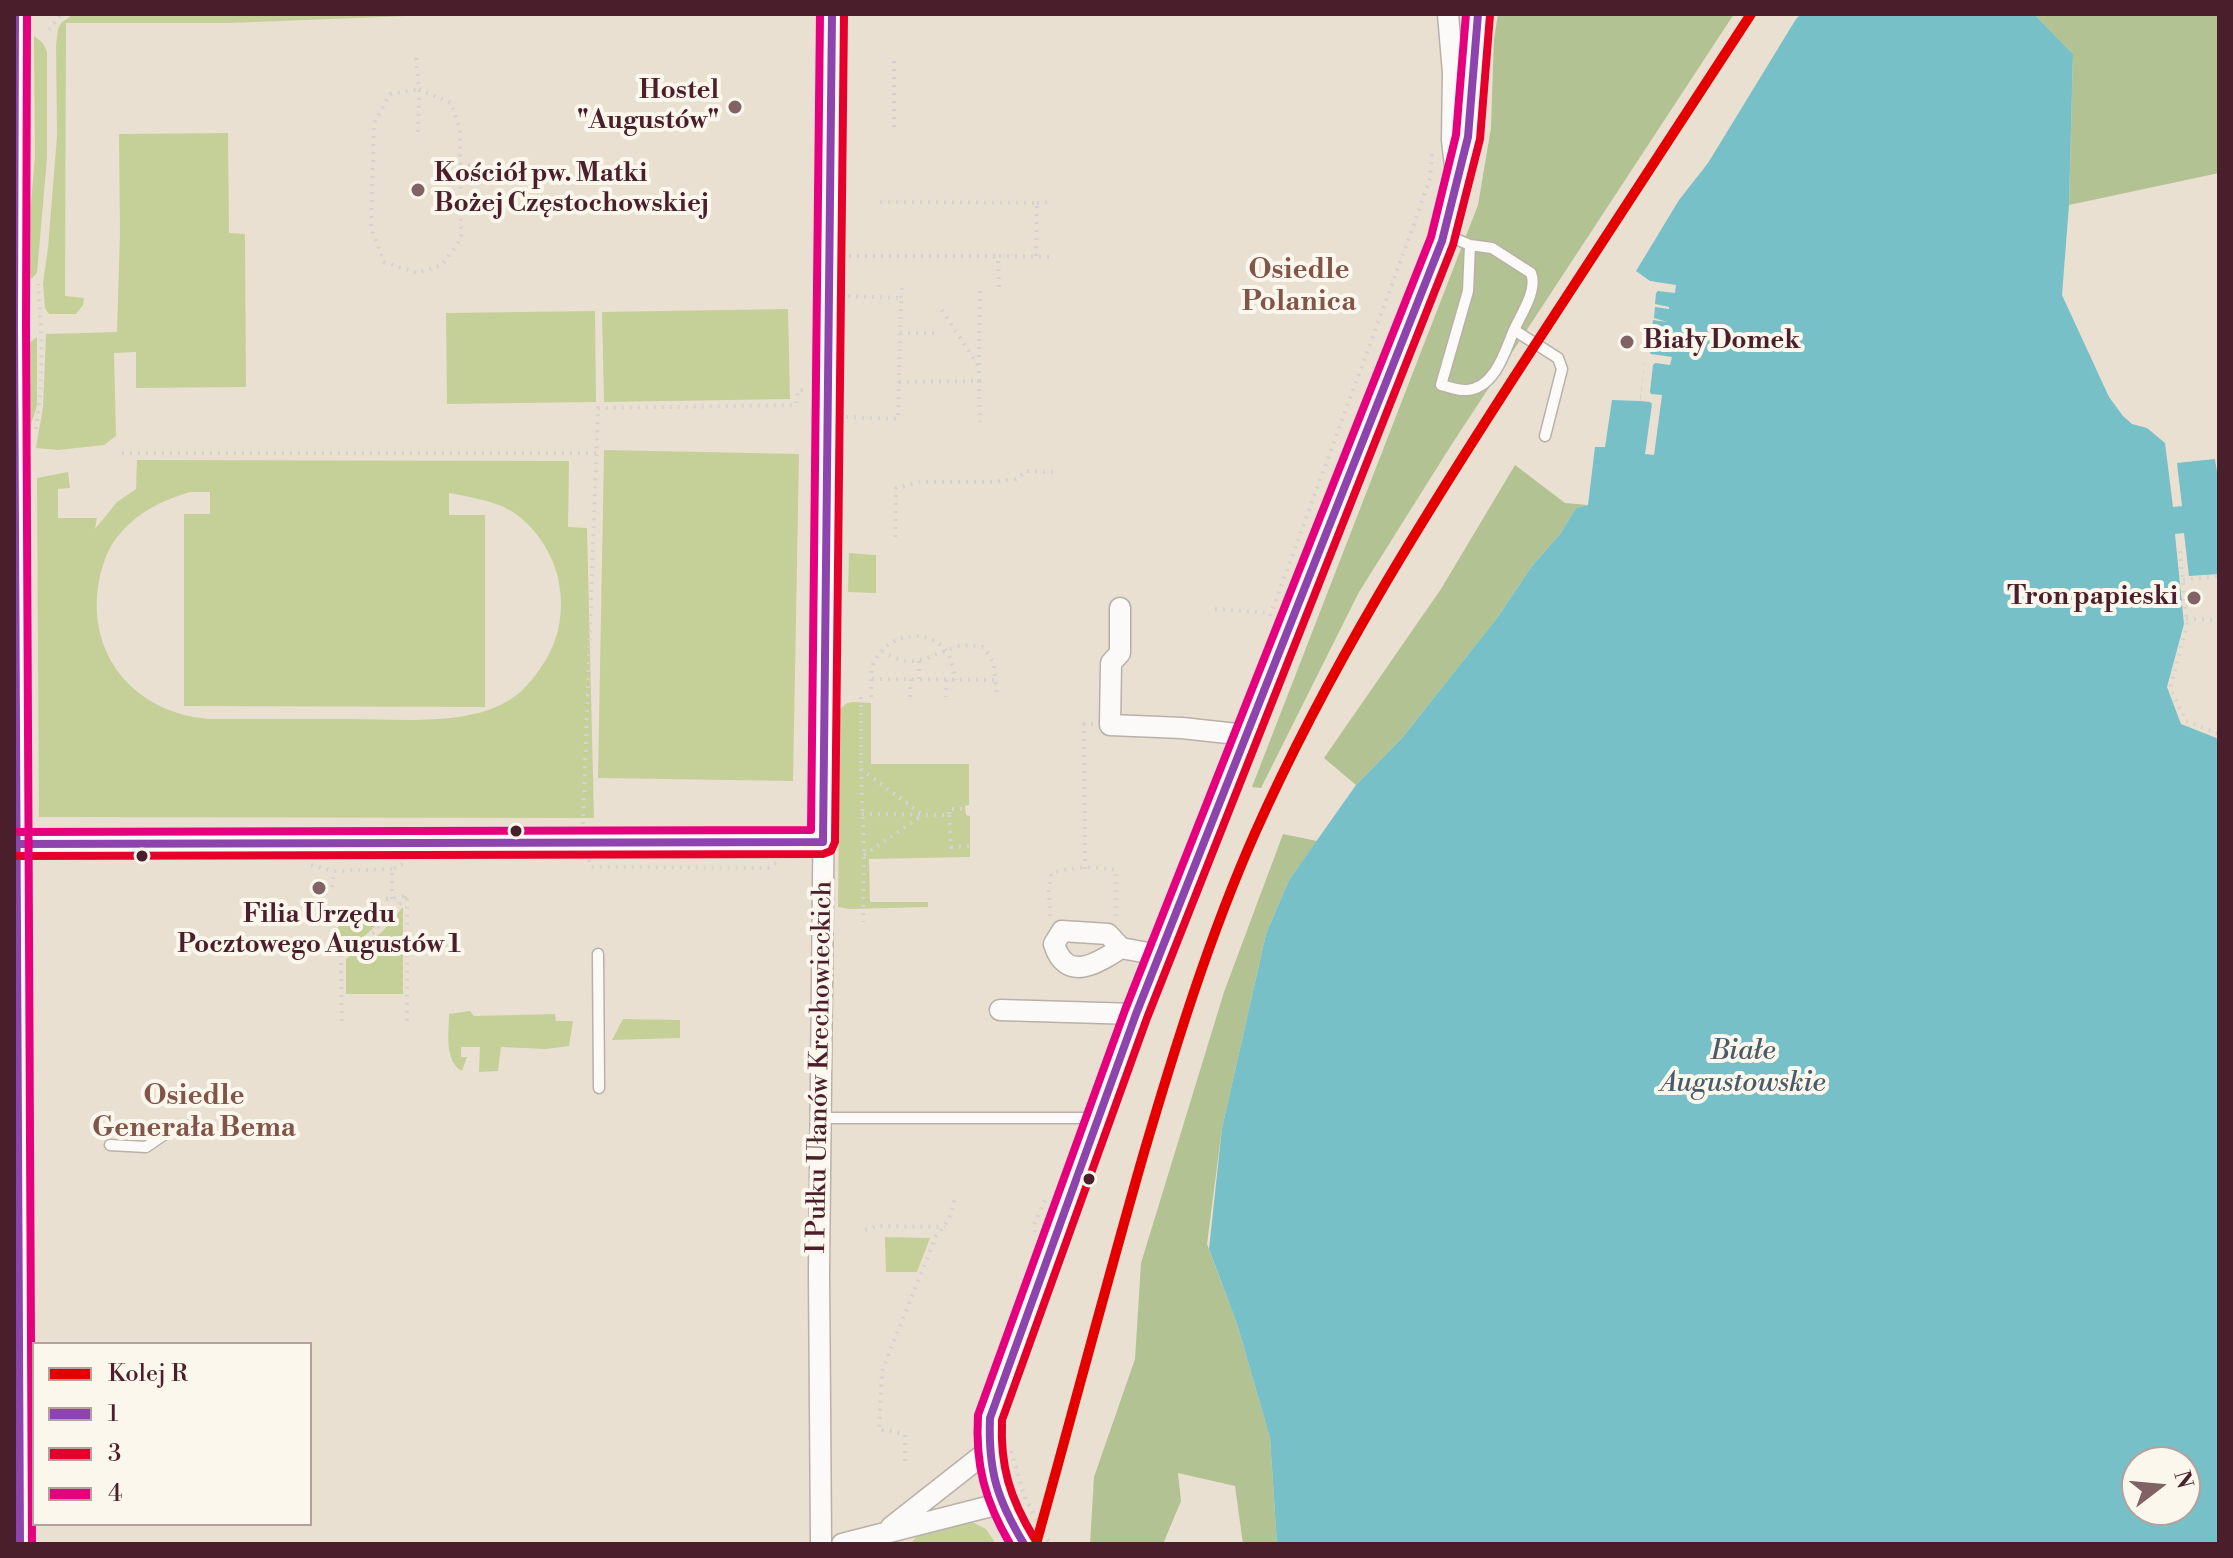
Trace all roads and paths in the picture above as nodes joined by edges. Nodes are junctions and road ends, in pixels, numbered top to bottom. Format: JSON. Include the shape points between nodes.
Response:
{"nodes":[{"id":1,"x":15,"y":14,"type":"edge"},
{"id":2,"x":61,"y":14,"type":"edge"},
{"id":3,"x":832,"y":14,"type":"edge"},
{"id":4,"x":1448,"y":14,"type":"edge"},
{"id":5,"x":1478,"y":14,"type":"edge"},
{"id":6,"x":49,"y":30,"type":"dead end"},
{"id":7,"x":416,"y":58,"type":"dead end"},
{"id":8,"x":894,"y":61,"type":"dead end"},
{"id":9,"x":419,"y":89,"type":"junction"},
{"id":10,"x":894,"y":130,"type":"dead end"},
{"id":11,"x":418,"y":132,"type":"dead end"},
{"id":12,"x":1432,"y":150,"type":"dead end"},
{"id":13,"x":460,"y":165,"type":"junction"},
{"id":14,"x":471,"y":165,"type":"dead end"},
{"id":15,"x":1457,"y":182,"type":"junction"},
{"id":16,"x":880,"y":202,"type":"dead end"},
{"id":17,"x":1053,"y":202,"type":"dead end"},
{"id":18,"x":1037,"y":203,"type":"junction"},
{"id":19,"x":1444,"y":234,"type":"junction"},
{"id":20,"x":1470,"y":245,"type":"junction"},
{"id":21,"x":849,"y":256,"type":"dead end"},
{"id":22,"x":998,"y":256,"type":"junction"},
{"id":23,"x":1036,"y":257,"type":"junction"},
{"id":24,"x":1053,"y":257,"type":"dead end"},
{"id":25,"x":903,"y":282,"type":"dead end"},
{"id":26,"x":38,"y":284,"type":"dead end"},
{"id":27,"x":980,"y":285,"type":"dead end"},
{"id":28,"x":999,"y":287,"type":"dead end"},
{"id":29,"x":848,"y":296,"type":"dead end"},
{"id":30,"x":901,"y":298,"type":"junction"},
{"id":31,"x":940,"y":307,"type":"dead end"},
{"id":32,"x":1514,"y":330,"type":"junction"},
{"id":33,"x":900,"y":333,"type":"junction"},
{"id":34,"x":940,"y":333,"type":"dead end"},
{"id":35,"x":979,"y":367,"type":"junction"},
{"id":36,"x":979,"y":381,"type":"junction"},
{"id":37,"x":899,"y":382,"type":"junction"},
{"id":38,"x":810,"y":395,"type":"dead end"},
{"id":39,"x":846,"y":417,"type":"dead end"},
{"id":40,"x":980,"y":422,"type":"dead end"},
{"id":41,"x":36,"y":430,"type":"dead end"},
{"id":42,"x":1545,"y":436,"type":"dead end"},
{"id":43,"x":122,"y":453,"type":"dead end"},
{"id":44,"x":596,"y":453,"type":"junction"},
{"id":45,"x":1053,"y":472,"type":"dead end"},
{"id":46,"x":895,"y":537,"type":"dead end"},
{"id":47,"x":2180,"y":551,"type":"dead end"},
{"id":48,"x":2219,"y":576,"type":"edge"},
{"id":49,"x":2183,"y":580,"type":"junction"},
{"id":50,"x":1120,"y":608,"type":"dead end"},
{"id":51,"x":1215,"y":609,"type":"dead end"},
{"id":52,"x":1271,"y":613,"type":"junction"},
{"id":53,"x":2186,"y":619,"type":"junction"},
{"id":54,"x":2219,"y":620,"type":"edge"},
{"id":55,"x":1266,"y":628,"type":"dead end"},
{"id":56,"x":882,"y":651,"type":"junction"},
{"id":57,"x":946,"y":652,"type":"junction"},
{"id":58,"x":919,"y":661,"type":"junction"},
{"id":59,"x":872,"y":679,"type":"junction"},
{"id":60,"x":911,"y":679,"type":"junction"},
{"id":61,"x":919,"y":680,"type":"junction"},
{"id":62,"x":946,"y":680,"type":"junction"},
{"id":63,"x":956,"y":680,"type":"junction"},
{"id":64,"x":997,"y":680,"type":"junction"},
{"id":65,"x":861,"y":697,"type":"dead end"},
{"id":66,"x":871,"y":697,"type":"dead end"},
{"id":67,"x":910,"y":697,"type":"dead end"},
{"id":68,"x":946,"y":697,"type":"dead end"},
{"id":69,"x":997,"y":697,"type":"dead end"},
{"id":70,"x":1110,"y":725,"type":"junction"},
{"id":71,"x":2219,"y":734,"type":"edge"},
{"id":72,"x":1246,"y":735,"type":"junction"},
{"id":73,"x":861,"y":769,"type":"junction"},
{"id":74,"x":966,"y":809,"type":"dead end"},
{"id":75,"x":862,"y":814,"type":"junction"},
{"id":76,"x":923,"y":815,"type":"junction"},
{"id":77,"x":949,"y":815,"type":"junction"},
{"id":78,"x":583,"y":818,"type":"dead end"},
{"id":79,"x":575,"y":826,"type":"dead end"},
{"id":80,"x":583,"y":826,"type":"dead end"},
{"id":81,"x":823,"y":842,"type":"junction"},
{"id":82,"x":15,"y":844,"type":"edge"},
{"id":83,"x":970,"y":846,"type":"dead end"},
{"id":84,"x":589,"y":855,"type":"dead end"},
{"id":85,"x":864,"y":855,"type":"junction"},
{"id":86,"x":783,"y":858,"type":"dead end"},
{"id":87,"x":1085,"y":869,"type":"junction"},
{"id":88,"x":334,"y":871,"type":"dead end"},
{"id":89,"x":332,"y":887,"type":"dead end"},
{"id":90,"x":407,"y":896,"type":"junction"},
{"id":91,"x":386,"y":899,"type":"dead end"},
{"id":92,"x":863,"y":922,"type":"dead end"},
{"id":93,"x":1062,"y":931,"type":"junction"},
{"id":94,"x":1121,"y":948,"type":"junction"},
{"id":95,"x":598,"y":954,"type":"dead end"},
{"id":96,"x":1159,"y":955,"type":"junction"},
{"id":97,"x":1000,"y":1010,"type":"dead end"},
{"id":98,"x":1136,"y":1014,"type":"junction"},
{"id":99,"x":342,"y":1021,"type":"dead end"},
{"id":100,"x":407,"y":1023,"type":"dead end"},
{"id":101,"x":599,"y":1088,"type":"dead end"},
{"id":102,"x":821,"y":1118,"type":"junction"},
{"id":103,"x":1099,"y":1118,"type":"junction"},
{"id":104,"x":208,"y":1126,"type":"dead end"},
{"id":105,"x":110,"y":1145,"type":"dead end"},
{"id":106,"x":1052,"y":1184,"type":"dead end"},
{"id":107,"x":955,"y":1197,"type":"dead end"},
{"id":108,"x":945,"y":1227,"type":"junction"},
{"id":109,"x":865,"y":1230,"type":"dead end"},
{"id":110,"x":1055,"y":1242,"type":"junction"},
{"id":111,"x":1010,"y":1448,"type":"dead end"},
{"id":112,"x":989,"y":1450,"type":"junction"},
{"id":113,"x":905,"y":1461,"type":"dead end"},
{"id":114,"x":1003,"y":1503,"type":"junction"},
{"id":115,"x":885,"y":1538,"type":"edge"},
{"id":116,"x":20,"y":1544,"type":"edge"},
{"id":117,"x":821,"y":1544,"type":"edge"},
{"id":118,"x":842,"y":1544,"type":"edge"},
{"id":119,"x":1024,"y":1544,"type":"edge"},
{"id":120,"x":1050,"y":1544,"type":"edge"}],
"edges":[{"from":1,"to":82,"type":"street"},
{"from":2,"to":6,"type":"path"},
{"from":3,"to":81,"type":"street","name":"I Pułku Ułanów Krechowieckich"},
{"from":4,"to":15,"type":"street"},
{"from":5,"to":15,"type":"street","via":[[1468,137]]},
{"from":7,"to":9,"type":"path"},
{"from":8,"to":10,"type":"path"},
{"from":9,"to":11,"type":"path"},
{"from":9,"to":13,"type":"path","via":[[451,103],[460,130]]},
{"from":9,"to":13,"type":"path","via":[[390,94],[374,123],[371,227],[384,262],[417,273],[442,265],[461,239]]},
{"from":12,"to":52,"type":"path","via":[[1430,178],[1412,230]]},
{"from":13,"to":14,"type":"path"},
{"from":15,"to":19,"type":"street"},
{"from":16,"to":18,"type":"path"},
{"from":17,"to":18,"type":"path"},
{"from":18,"to":23,"type":"path"},
{"from":19,"to":20,"type":"lane"},
{"from":19,"to":72,"type":"street"},
{"from":20,"to":32,"type":"lane","via":[[1492,248],[1534,277]]},
{"from":20,"to":32,"type":"lane","via":[[1468,291],[1441,385],[1463,391],[1482,386]]},
{"from":21,"to":22,"type":"path"},
{"from":22,"to":23,"type":"path"},
{"from":22,"to":28,"type":"path"},
{"from":23,"to":24,"type":"path"},
{"from":25,"to":30,"type":"path"},
{"from":26,"to":41,"type":"path","via":[[42,398]]},
{"from":27,"to":35,"type":"path"},
{"from":29,"to":30,"type":"path"},
{"from":30,"to":33,"type":"path"},
{"from":31,"to":35,"type":"path"},
{"from":32,"to":42,"type":"lane","via":[[1561,363]]},
{"from":33,"to":34,"type":"path"},
{"from":33,"to":37,"type":"path"},
{"from":35,"to":36,"type":"path"},
{"from":36,"to":37,"type":"path"},
{"from":36,"to":40,"type":"path"},
{"from":37,"to":39,"type":"path","via":[[898,419]]},
{"from":38,"to":44,"type":"path","via":[[810,390],[798,390],[796,405],[598,408]]},
{"from":43,"to":44,"type":"path"},
{"from":44,"to":78,"type":"path"},
{"from":45,"to":46,"type":"path","via":[[1026,471],[1016,479],[995,482],[919,482],[896,488]]},
{"from":47,"to":49,"type":"path"},
{"from":48,"to":49,"type":"path"},
{"from":49,"to":53,"type":"path"},
{"from":50,"to":70,"type":"street","via":[[1120,653],[1111,663]]},
{"from":51,"to":52,"type":"path"},
{"from":52,"to":55,"type":"path"},
{"from":53,"to":54,"type":"path"},
{"from":53,"to":71,"type":"path","via":[[2171,690],[2186,721]]},
{"from":56,"to":57,"type":"path","via":[[915,635]]},
{"from":56,"to":58,"type":"path"},
{"from":56,"to":59,"type":"path","via":[[872,666]]},
{"from":57,"to":58,"type":"path"},
{"from":57,"to":63,"type":"path"},
{"from":57,"to":64,"type":"path","via":[[967,645],[983,647]]},
{"from":58,"to":61,"type":"path"},
{"from":59,"to":60,"type":"path"},
{"from":59,"to":66,"type":"path"},
{"from":60,"to":61,"type":"path"},
{"from":60,"to":67,"type":"path"},
{"from":61,"to":62,"type":"path"},
{"from":62,"to":63,"type":"path"},
{"from":62,"to":68,"type":"path"},
{"from":63,"to":64,"type":"path"},
{"from":64,"to":69,"type":"path"},
{"from":65,"to":73,"type":"path"},
{"from":70,"to":72,"type":"street"},
{"from":70,"to":87,"type":"path","via":[[1084,724]]},
{"from":72,"to":96,"type":"street"},
{"from":73,"to":75,"type":"path"},
{"from":73,"to":76,"type":"path"},
{"from":74,"to":77,"type":"path","via":[[949,809]]},
{"from":75,"to":76,"type":"path"},
{"from":75,"to":85,"type":"path"},
{"from":76,"to":77,"type":"path"},
{"from":76,"to":85,"type":"path"},
{"from":77,"to":83,"type":"path","via":[[951,847]]},
{"from":79,"to":80,"type":"path"},
{"from":81,"to":82,"type":"street"},
{"from":81,"to":102,"type":"street","name":"I Pułku Ułanów Krechowieckich"},
{"from":82,"to":116,"type":"street"},
{"from":84,"to":86,"type":"path","via":[[591,867],[768,868]]},
{"from":85,"to":92,"type":"path"},
{"from":87,"to":93,"type":"path","via":[[1051,874],[1050,917],[1053,928]]},
{"from":87,"to":94,"type":"path","via":[[1116,870]]},
{"from":88,"to":89,"type":"path"},
{"from":90,"to":91,"type":"path"},
{"from":90,"to":99,"type":"path","via":[[373,933],[341,955]]},
{"from":90,"to":100,"type":"path"},
{"from":93,"to":94,"type":"street","via":[[1108,934]]},
{"from":93,"to":94,"type":"street","via":[[1054,944],[1059,958],[1070,966],[1089,966]]},
{"from":94,"to":96,"type":"street"},
{"from":95,"to":101,"type":"lane"},
{"from":96,"to":98,"type":"street"},
{"from":97,"to":98,"type":"street"},
{"from":98,"to":103,"type":"street"},
{"from":102,"to":103,"type":"lane"},
{"from":102,"to":117,"type":"street","name":"I Pułku Ułanów Krechowieckich"},
{"from":103,"to":110,"type":"street"},
{"from":104,"to":105,"type":"lane","via":[[181,1126],[146,1147]]},
{"from":106,"to":110,"type":"path","via":[[1034,1225],[1035,1234]]},
{"from":107,"to":108,"type":"path"},
{"from":108,"to":109,"type":"path"},
{"from":108,"to":113,"type":"path","via":[[936,1236],[882,1371],[879,1430],[905,1435]]},
{"from":110,"to":112,"type":"street","via":[[990,1418]]},
{"from":111,"to":120,"type":"path","via":[[1025,1498]]},
{"from":112,"to":114,"type":"street"},
{"from":112,"to":115,"type":"street"},
{"from":114,"to":115,"type":"street"},
{"from":114,"to":119,"type":"street"},
{"from":115,"to":118,"type":"street"}]}
